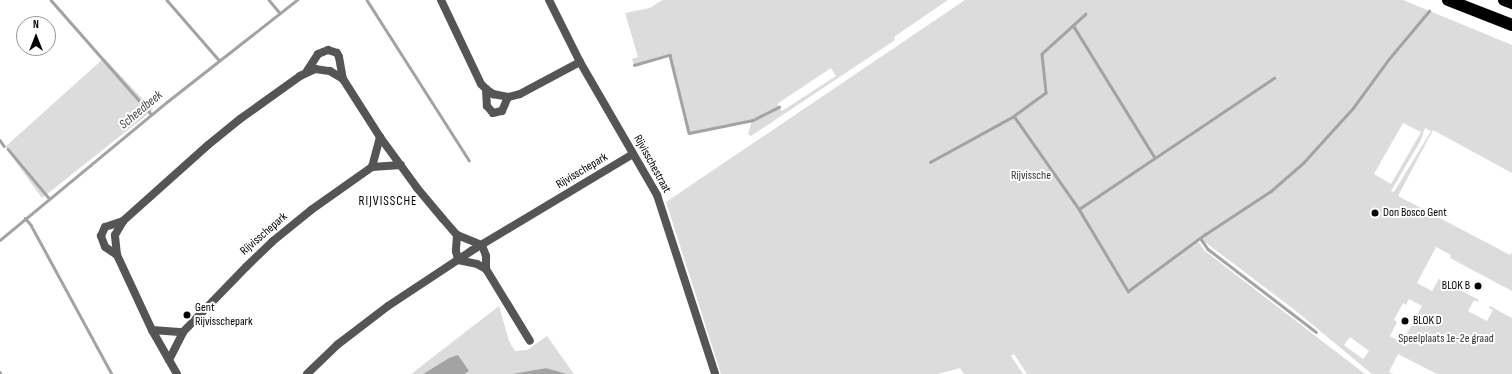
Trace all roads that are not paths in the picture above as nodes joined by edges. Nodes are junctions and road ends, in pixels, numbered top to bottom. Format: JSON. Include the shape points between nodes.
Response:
{"nodes":[{"id":1,"x":442,"y":0,"type":"edge"},
{"id":2,"x":549,"y":0,"type":"edge"},
{"id":3,"x":1448,"y":0,"type":"edge"},
{"id":4,"x":1504,"y":0,"type":"edge"},
{"id":5,"x":1512,"y":3,"type":"edge"},
{"id":6,"x":1512,"y":25,"type":"edge"},
{"id":7,"x":580,"y":62,"type":"junction"},
{"id":8,"x":307,"y":71,"type":"junction"},
{"id":9,"x":343,"y":79,"type":"junction"},
{"id":10,"x":486,"y":89,"type":"junction"},
{"id":11,"x":508,"y":97,"type":"junction"},
{"id":12,"x":380,"y":137,"type":"junction"},
{"id":13,"x":633,"y":154,"type":"junction"},
{"id":14,"x":400,"y":165,"type":"junction"},
{"id":15,"x":372,"y":167,"type":"junction"},
{"id":16,"x":123,"y":221,"type":"junction"},
{"id":17,"x":457,"y":235,"type":"junction"},
{"id":18,"x":482,"y":245,"type":"junction"},
{"id":19,"x":117,"y":255,"type":"junction"},
{"id":20,"x":458,"y":260,"type":"junction"},
{"id":21,"x":486,"y":269,"type":"junction"},
{"id":22,"x":152,"y":330,"type":"junction"},
{"id":23,"x":183,"y":332,"type":"junction"},
{"id":24,"x":530,"y":341,"type":"dead end"},
{"id":25,"x":169,"y":360,"type":"junction"},
{"id":26,"x":177,"y":374,"type":"edge"},
{"id":27,"x":307,"y":374,"type":"edge"},
{"id":28,"x":715,"y":374,"type":"edge"}],
"edges":[{"from":1,"to":10,"type":"street","via":[[481,84]]},
{"from":2,"to":7,"type":"street","name":"Rijvisschestraat"},
{"from":3,"to":6,"type":"highway"},
{"from":4,"to":5,"type":"highway"},
{"from":7,"to":11,"type":"street","via":[[520,94]]},
{"from":7,"to":13,"type":"street","name":"Rijvisschestraat"},
{"from":8,"to":9,"type":"street","via":[[330,71]]},
{"from":8,"to":9,"type":"street","via":[[318,54],[328,50],[340,57]]},
{"from":8,"to":16,"type":"street","via":[[208,145]]},
{"from":9,"to":12,"type":"street"},
{"from":10,"to":11,"type":"street"},
{"from":10,"to":11,"type":"street","via":[[487,106],[493,113],[502,111]]},
{"from":12,"to":14,"type":"street"},
{"from":12,"to":15,"type":"street"},
{"from":13,"to":18,"type":"street","name":"Rijvisschepark"},
{"from":13,"to":28,"type":"street","name":"Rijvisschestraat","via":[[658,195]]},
{"from":14,"to":15,"type":"street"},
{"from":14,"to":17,"type":"street"},
{"from":15,"to":23,"type":"street","name":"Rijvisschepark","via":[[311,210],[273,241]]},
{"from":16,"to":19,"type":"street","via":[[115,235]]},
{"from":16,"to":19,"type":"street","via":[[105,227],[101,236],[105,247]]},
{"from":17,"to":18,"type":"street"},
{"from":17,"to":20,"type":"street"},
{"from":18,"to":20,"type":"street","name":"Rijvisschepark"},
{"from":18,"to":21,"type":"street","via":[[486,256]]},
{"from":19,"to":22,"type":"street"},
{"from":20,"to":21,"type":"street","via":[[477,264]]},
{"from":20,"to":27,"type":"street","name":"Rijvisschepark","via":[[388,306],[337,345]]},
{"from":21,"to":24,"type":"street"},
{"from":22,"to":23,"type":"street"},
{"from":22,"to":25,"type":"street"},
{"from":23,"to":25,"type":"street","name":"Rijvisschepark"},
{"from":25,"to":26,"type":"street"}]}
